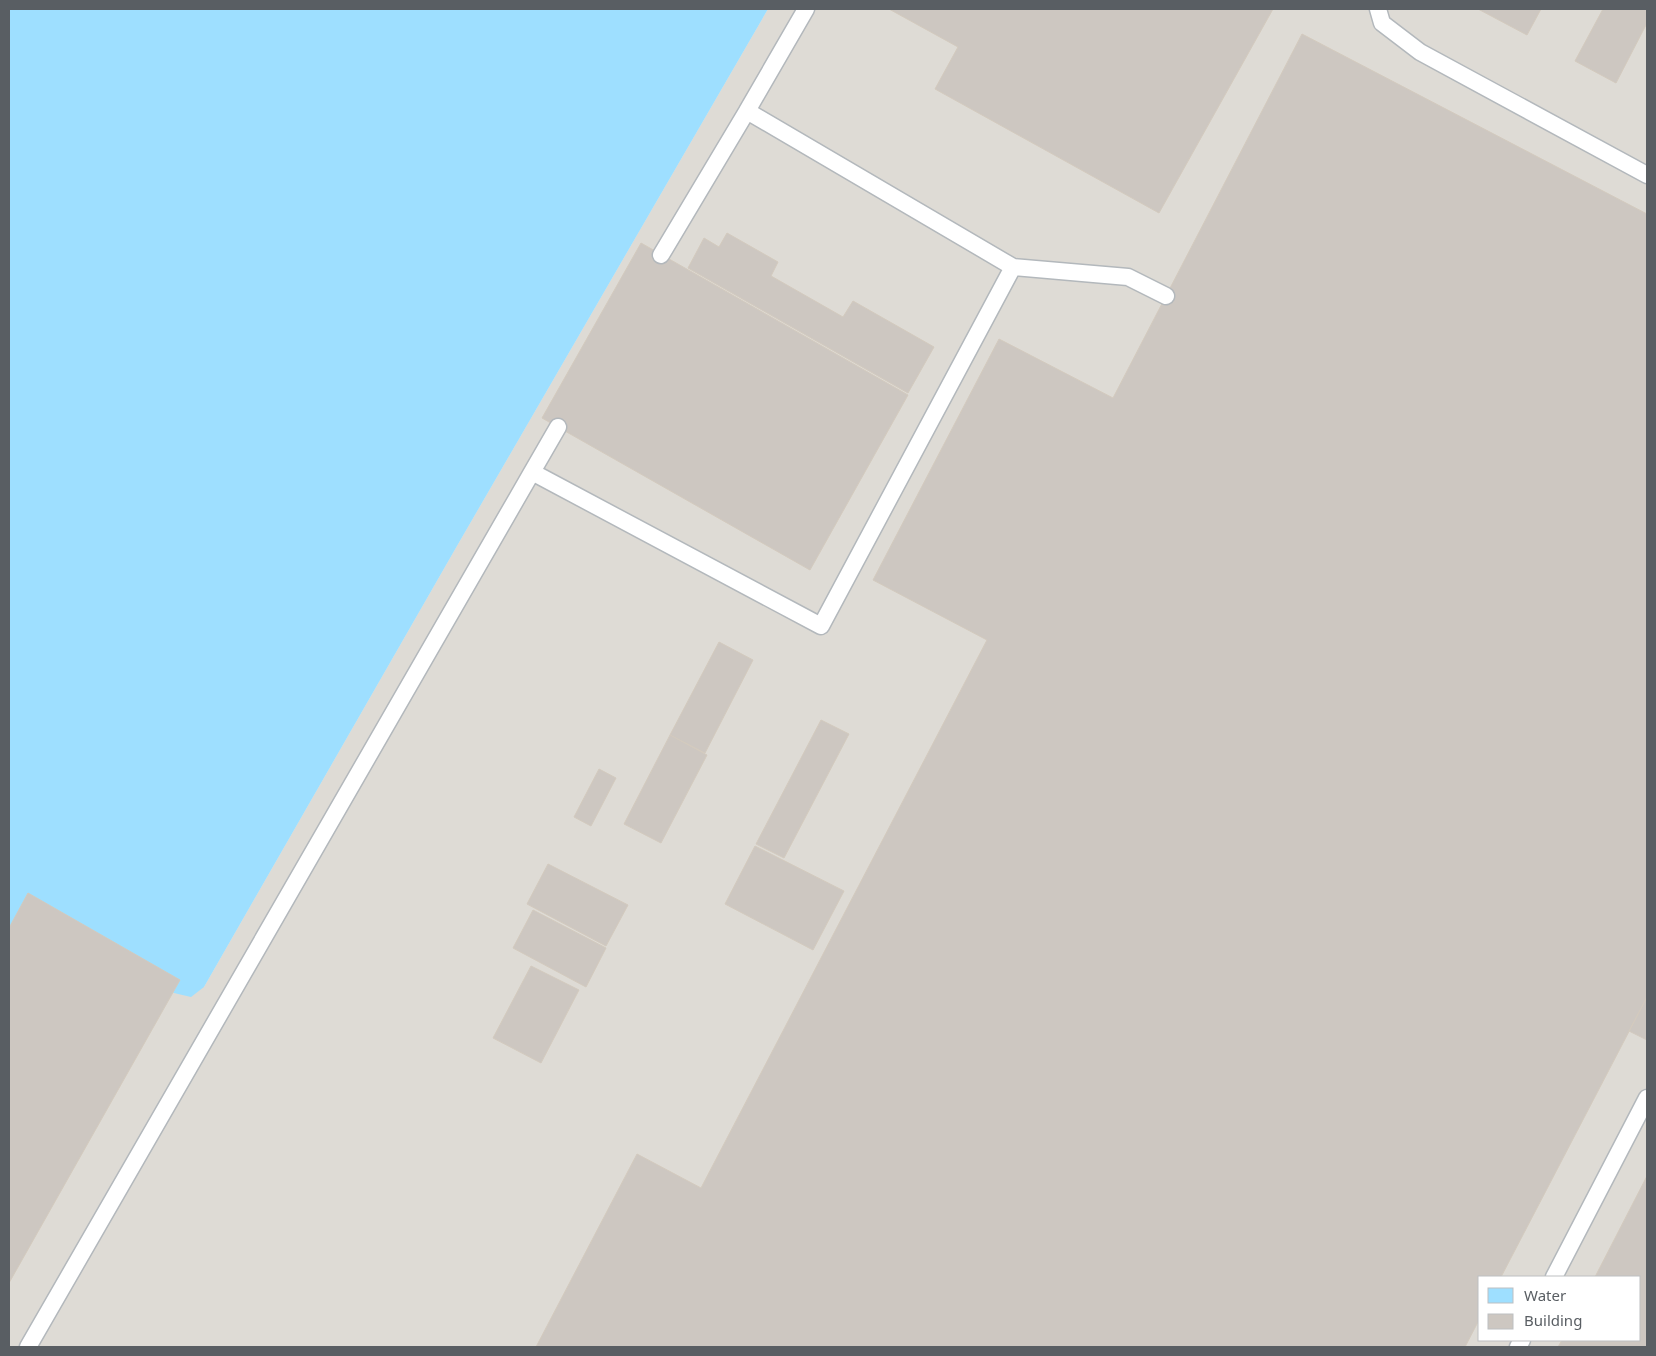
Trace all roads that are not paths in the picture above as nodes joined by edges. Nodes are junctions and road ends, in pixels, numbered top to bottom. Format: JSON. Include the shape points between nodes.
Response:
{"nodes":[{"id":1,"x":806,"y":9,"type":"edge"},
{"id":2,"x":1378,"y":9,"type":"edge"},
{"id":3,"x":747,"y":111,"type":"junction"},
{"id":4,"x":1647,"y":175,"type":"edge"},
{"id":5,"x":661,"y":255,"type":"dead end"},
{"id":6,"x":1013,"y":267,"type":"junction"},
{"id":7,"x":1166,"y":296,"type":"dead end"},
{"id":8,"x":558,"y":427,"type":"dead end"},
{"id":9,"x":532,"y":472,"type":"junction"},
{"id":10,"x":1647,"y":1098,"type":"edge"},
{"id":11,"x":1555,"y":1276,"type":"edge"},
{"id":12,"x":28,"y":1347,"type":"edge"}],
"edges":[{"from":1,"to":3,"type":"lane"},
{"from":2,"to":4,"type":"lane","via":[[1382,23],[1420,52]]},
{"from":3,"to":5,"type":"lane"},
{"from":3,"to":6,"type":"lane"},
{"from":6,"to":7,"type":"lane","via":[[1128,277]]},
{"from":6,"to":9,"type":"lane","via":[[821,626]]},
{"from":8,"to":9,"type":"lane"},
{"from":9,"to":12,"type":"lane"},
{"from":10,"to":11,"type":"lane"}]}
